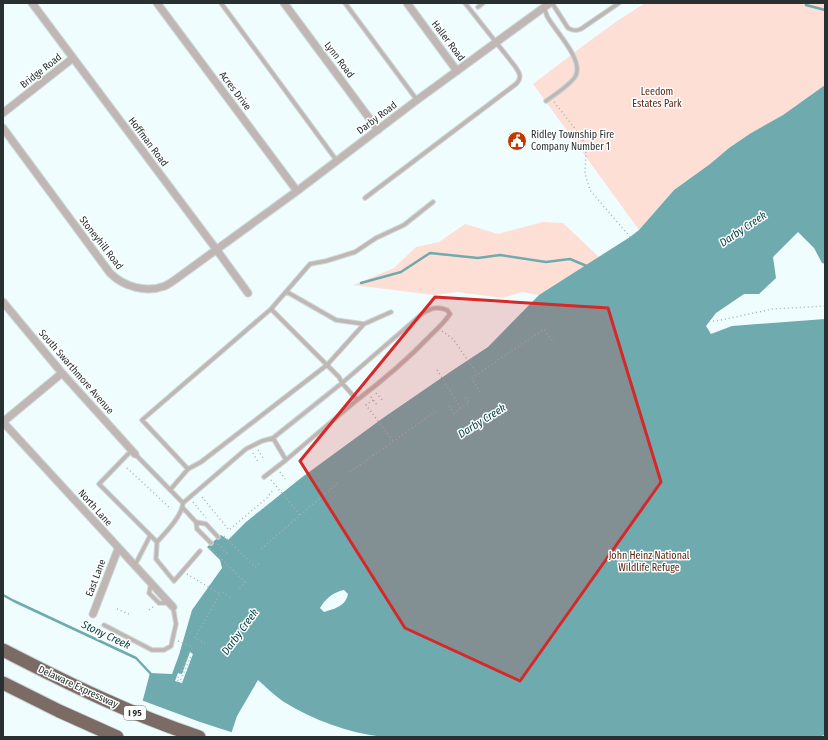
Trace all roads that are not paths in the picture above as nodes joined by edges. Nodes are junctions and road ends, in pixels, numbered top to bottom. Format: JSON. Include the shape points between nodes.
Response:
{"nodes":[{"id":1,"x":32,"y":3,"type":"edge"},
{"id":2,"x":157,"y":3,"type":"edge"},
{"id":3,"x":221,"y":3,"type":"edge"},
{"id":4,"x":284,"y":3,"type":"edge"},
{"id":5,"x":345,"y":3,"type":"edge"},
{"id":6,"x":407,"y":3,"type":"edge"},
{"id":7,"x":465,"y":3,"type":"edge"},
{"id":8,"x":483,"y":3,"type":"edge"},
{"id":9,"x":619,"y":3,"type":"edge"},
{"id":10,"x":547,"y":4,"type":"edge"},
{"id":11,"x":478,"y":7,"type":"dead end"},
{"id":12,"x":496,"y":42,"type":"junction"},
{"id":13,"x":73,"y":58,"type":"junction"},
{"id":14,"x":458,"y":71,"type":"junction"},
{"id":15,"x":417,"y":100,"type":"junction"},
{"id":16,"x":546,"y":101,"type":"dead end"},
{"id":17,"x":3,"y":113,"type":"edge"},
{"id":18,"x":3,"y":128,"type":"edge"},
{"id":19,"x":378,"y":130,"type":"junction"},
{"id":20,"x":337,"y":161,"type":"junction"},
{"id":21,"x":297,"y":191,"type":"junction"},
{"id":22,"x":365,"y":198,"type":"dead end"},
{"id":23,"x":433,"y":202,"type":"dead end"},
{"id":24,"x":216,"y":249,"type":"junction"},
{"id":25,"x":248,"y":292,"type":"dead end"},
{"id":26,"x":287,"y":292,"type":"junction"},
{"id":27,"x":3,"y":302,"type":"edge"},
{"id":28,"x":271,"y":309,"type":"junction"},
{"id":29,"x":391,"y":312,"type":"dead end"},
{"id":30,"x":364,"y":324,"type":"junction"},
{"id":31,"x":327,"y":365,"type":"junction"},
{"id":32,"x":62,"y":373,"type":"junction"},
{"id":33,"x":342,"y":383,"type":"junction"},
{"id":34,"x":357,"y":400,"type":"junction"},
{"id":35,"x":3,"y":422,"type":"edge"},
{"id":36,"x":273,"y":438,"type":"junction"},
{"id":37,"x":133,"y":452,"type":"junction"},
{"id":38,"x":286,"y":460,"type":"junction"},
{"id":39,"x":188,"y":469,"type":"junction"},
{"id":40,"x":265,"y":476,"type":"road end"},
{"id":41,"x":170,"y":490,"type":"junction"},
{"id":42,"x":183,"y":502,"type":"junction"},
{"id":43,"x":183,"y":508,"type":"junction"},
{"id":44,"x":196,"y":522,"type":"junction"},
{"id":45,"x":150,"y":536,"type":"junction"},
{"id":46,"x":218,"y":537,"type":"dead end"},
{"id":47,"x":157,"y":542,"type":"junction"},
{"id":48,"x":212,"y":543,"type":"dead end"},
{"id":49,"x":118,"y":549,"type":"junction"},
{"id":50,"x":200,"y":551,"type":"dead end"},
{"id":51,"x":134,"y":566,"type":"junction"},
{"id":52,"x":170,"y":605,"type":"joint"},
{"id":53,"x":93,"y":614,"type":"dead end"},
{"id":54,"x":104,"y":625,"type":"dead end"},
{"id":55,"x":3,"y":650,"type":"edge"},
{"id":56,"x":3,"y":683,"type":"edge"},
{"id":57,"x":117,"y":737,"type":"edge"},
{"id":58,"x":199,"y":737,"type":"edge"}],
"edges":[{"from":1,"to":13,"type":"street","name":"Hoffman Road"},
{"from":2,"to":21,"type":"street","name":"Acres Drive"},
{"from":3,"to":20,"type":"lane"},
{"from":4,"to":19,"type":"street","name":"Lynn Road"},
{"from":5,"to":15,"type":"lane"},
{"from":6,"to":14,"type":"street","name":"Haller Road"},
{"from":7,"to":12,"type":"lane"},
{"from":8,"to":11,"type":"lane"},
{"from":9,"to":10,"type":"lane","via":[[577,31],[568,28]]},
{"from":10,"to":12,"type":"street","name":"Darby Road"},
{"from":10,"to":16,"type":"lane","via":[[547,16],[574,57],[577,68],[576,75],[571,81]]},
{"from":12,"to":14,"type":"street","name":"Darby Road"},
{"from":12,"to":22,"type":"lane","via":[[518,71],[520,78],[516,84]]},
{"from":13,"to":17,"type":"street","name":"Bridge Road"},
{"from":13,"to":24,"type":"street","name":"Hoffman Road"},
{"from":14,"to":15,"type":"street","name":"Darby Road"},
{"from":15,"to":19,"type":"street","name":"Darby Road"},
{"from":18,"to":24,"type":"street","name":"Stoneyhill Road","via":[[110,273],[120,281],[146,289],[166,285]]},
{"from":19,"to":20,"type":"street","name":"Darby Road"},
{"from":20,"to":21,"type":"street","name":"Darby Road"},
{"from":21,"to":24,"type":"street","name":"Darby Road"},
{"from":23,"to":26,"type":"lane","via":[[404,224],[355,252],[310,264]]},
{"from":24,"to":25,"type":"street","name":"Hoffman Road"},
{"from":26,"to":28,"type":"lane"},
{"from":26,"to":30,"type":"lane","via":[[336,320]]},
{"from":27,"to":32,"type":"street","name":"South Swarthmore Avenue"},
{"from":28,"to":31,"type":"lane"},
{"from":28,"to":39,"type":"lane","via":[[142,420]]},
{"from":29,"to":30,"type":"lane"},
{"from":30,"to":31,"type":"lane"},
{"from":31,"to":33,"type":"lane"},
{"from":31,"to":39,"type":"lane","via":[[201,462]]},
{"from":32,"to":35,"type":"street"},
{"from":32,"to":37,"type":"street","name":"South Swarthmore Avenue"},
{"from":33,"to":34,"type":"lane"},
{"from":33,"to":34,"type":"lane","via":[[423,313],[432,308],[448,310],[450,314],[419,347]]},
{"from":33,"to":36,"type":"lane"},
{"from":34,"to":38,"type":"lane"},
{"from":35,"to":49,"type":"street","name":"North Lane"},
{"from":36,"to":38,"type":"lane"},
{"from":36,"to":42,"type":"lane","via":[[246,449]]},
{"from":37,"to":41,"type":"lane"},
{"from":37,"to":45,"type":"lane","via":[[99,484]]},
{"from":38,"to":40,"type":"lane"},
{"from":39,"to":41,"type":"lane"},
{"from":41,"to":42,"type":"lane"},
{"from":42,"to":43,"type":"lane"},
{"from":43,"to":44,"type":"lane"},
{"from":43,"to":47,"type":"lane"},
{"from":44,"to":46,"type":"lane","via":[[206,524]]},
{"from":44,"to":48,"type":"lane","via":[[197,529]]},
{"from":45,"to":47,"type":"lane"},
{"from":45,"to":51,"type":"lane"},
{"from":47,"to":50,"type":"lane","via":[[156,559],[174,580]]},
{"from":49,"to":51,"type":"street","name":"North Lane"},
{"from":49,"to":53,"type":"street","name":"East Lane"},
{"from":51,"to":52,"type":"street","name":"North Lane"},
{"from":52,"to":54,"type":"lane","via":[[176,624],[171,646],[164,650],[152,650]]},
{"from":55,"to":58,"type":"highway","name":"Delaware Expressway","number":"I 95","via":[[119,706]]},
{"from":56,"to":57,"type":"highway"}]}
